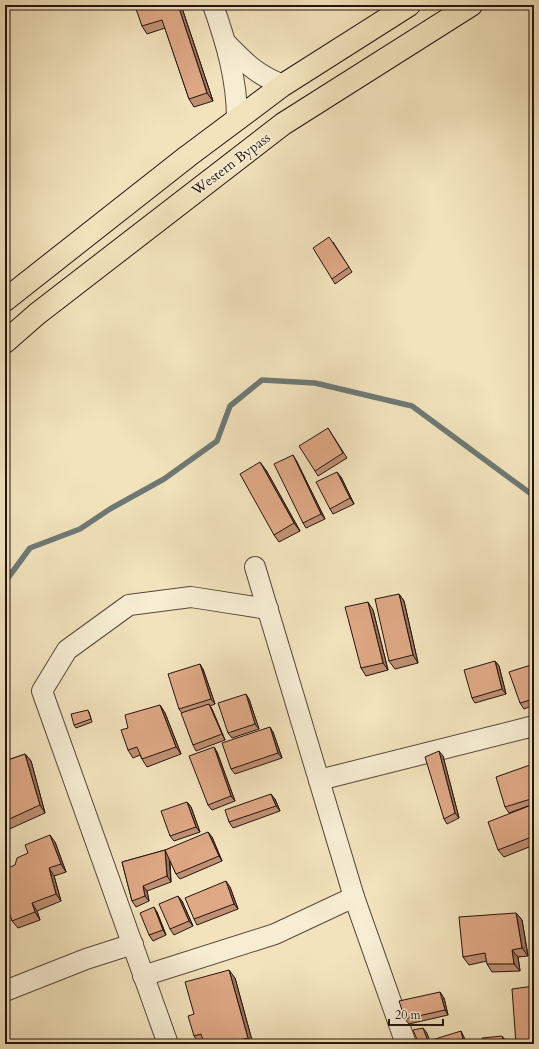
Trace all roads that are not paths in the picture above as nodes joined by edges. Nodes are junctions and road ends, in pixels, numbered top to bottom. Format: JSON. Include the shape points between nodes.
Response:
{"nodes":[{"id":1,"x":213,"y":5,"type":"edge"},
{"id":2,"x":409,"y":5,"type":"edge"},
{"id":3,"x":471,"y":5,"type":"edge"},
{"id":4,"x":226,"y":43,"type":"junction"},
{"id":5,"x":283,"y":85,"type":"junction"},
{"id":6,"x":237,"y":119,"type":"junction"},
{"id":7,"x":5,"y":300,"type":"edge"},
{"id":8,"x":5,"y":342,"type":"edge"},
{"id":9,"x":255,"y":567,"type":"dead end"},
{"id":10,"x":268,"y":610,"type":"junction"},
{"id":11,"x":534,"y":726,"type":"edge"},
{"id":12,"x":319,"y":780,"type":"junction"},
{"id":13,"x":354,"y":897,"type":"junction"},
{"id":14,"x":133,"y":944,"type":"junction"},
{"id":15,"x":143,"y":976,"type":"junction"},
{"id":16,"x":5,"y":991,"type":"edge"},
{"id":17,"x":168,"y":1044,"type":"edge"},
{"id":18,"x":406,"y":1044,"type":"edge"}],
"edges":[{"from":1,"to":4,"type":"street"},
{"from":2,"to":5,"type":"main road"},
{"from":3,"to":8,"type":"main road","name":"Western Bypass","via":[[283,124],[37,314]]},
{"from":4,"to":5,"type":"street","via":[[254,70]]},
{"from":4,"to":6,"type":"street","via":[[235,83]]},
{"from":5,"to":6,"type":"main road"},
{"from":6,"to":7,"type":"main road"},
{"from":9,"to":10,"type":"street"},
{"from":10,"to":12,"type":"street"},
{"from":10,"to":14,"type":"street","via":[[191,597],[129,605],[67,650],[42,690]]},
{"from":11,"to":12,"type":"street"},
{"from":12,"to":13,"type":"street"},
{"from":13,"to":15,"type":"street","via":[[274,934]]},
{"from":13,"to":18,"type":"street"},
{"from":14,"to":15,"type":"street"},
{"from":14,"to":16,"type":"street","via":[[86,959]]},
{"from":15,"to":17,"type":"street"}]}
